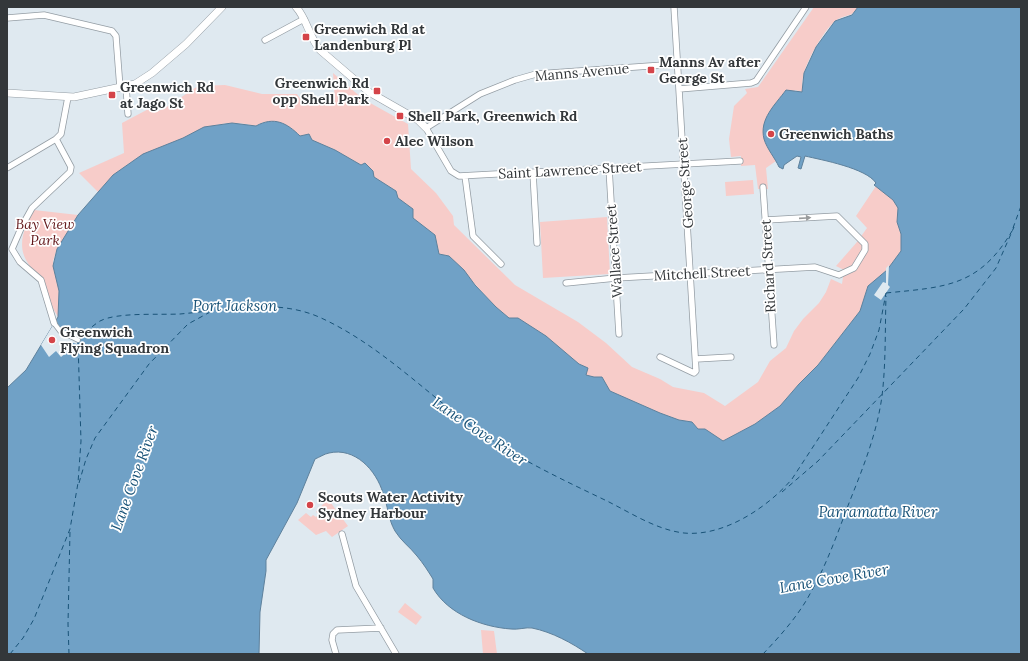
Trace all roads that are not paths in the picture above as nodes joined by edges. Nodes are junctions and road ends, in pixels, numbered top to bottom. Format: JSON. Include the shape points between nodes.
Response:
{"nodes":[{"id":1,"x":222,"y":7,"type":"edge"},
{"id":2,"x":296,"y":7,"type":"edge"},
{"id":3,"x":674,"y":7,"type":"edge"},
{"id":4,"x":806,"y":7,"type":"edge"},
{"id":5,"x":7,"y":18,"type":"edge"},
{"id":6,"x":304,"y":19,"type":"junction"},
{"id":7,"x":265,"y":40,"type":"dead end"},
{"id":8,"x":678,"y":64,"type":"junction"},
{"id":9,"x":123,"y":87,"type":"junction"},
{"id":10,"x":679,"y":89,"type":"junction"},
{"id":11,"x":7,"y":93,"type":"edge"},
{"id":12,"x":68,"y":97,"type":"junction"},
{"id":13,"x":128,"y":114,"type":"dead end"},
{"id":14,"x":426,"y":128,"type":"junction"},
{"id":15,"x":56,"y":139,"type":"junction"},
{"id":16,"x":740,"y":161,"type":"dead end"},
{"id":17,"x":684,"y":164,"type":"junction"},
{"id":18,"x":7,"y":168,"type":"edge"},
{"id":19,"x":609,"y":168,"type":"junction"},
{"id":20,"x":533,"y":172,"type":"junction"},
{"id":21,"x":465,"y":176,"type":"junction"},
{"id":22,"x":763,"y":187,"type":"dead end"},
{"id":23,"x":766,"y":220,"type":"junction"},
{"id":24,"x":537,"y":243,"type":"dead end"},
{"id":25,"x":501,"y":264,"type":"dead end"},
{"id":26,"x":768,"y":270,"type":"junction"},
{"id":27,"x":691,"y":274,"type":"junction"},
{"id":28,"x":616,"y":278,"type":"junction"},
{"id":29,"x":566,"y":283,"type":"dead end"},
{"id":30,"x":54,"y":323,"type":"joint"},
{"id":31,"x":619,"y":334,"type":"dead end"},
{"id":32,"x":78,"y":340,"type":"dead end"},
{"id":33,"x":774,"y":345,"type":"dead end"},
{"id":34,"x":731,"y":356,"type":"dead end"},
{"id":35,"x":660,"y":357,"type":"dead end"},
{"id":36,"x":696,"y":359,"type":"junction"},
{"id":37,"x":342,"y":534,"type":"dead end"},
{"id":38,"x":381,"y":628,"type":"junction"},
{"id":39,"x":336,"y":654,"type":"edge"},
{"id":40,"x":396,"y":654,"type":"edge"}],
"edges":[{"from":1,"to":9,"type":"street","via":[[186,44],[152,73],[135,84]]},
{"from":2,"to":6,"type":"street"},
{"from":3,"to":8,"type":"street","name":"George Street"},
{"from":4,"to":10,"type":"street","via":[[756,81],[751,84]]},
{"from":5,"to":9,"type":"street","via":[[44,16],[112,31],[116,36]]},
{"from":6,"to":7,"type":"street"},
{"from":6,"to":14,"type":"street","via":[[320,50],[369,92],[418,120]]},
{"from":8,"to":10,"type":"street","name":"George Street"},
{"from":8,"to":14,"type":"street","name":"Manns Avenue","via":[[536,74],[480,94]]},
{"from":9,"to":12,"type":"street"},
{"from":9,"to":13,"type":"street"},
{"from":10,"to":17,"type":"street","name":"George Street"},
{"from":11,"to":12,"type":"street"},
{"from":12,"to":15,"type":"street","via":[[61,134]]},
{"from":14,"to":21,"type":"street","via":[[451,171],[459,176]]},
{"from":15,"to":18,"type":"street"},
{"from":15,"to":30,"type":"street","via":[[71,168],[70,172],[32,208],[12,249],[20,262],[41,280]]},
{"from":16,"to":17,"type":"street","name":"Saint Lawrence Street"},
{"from":17,"to":19,"type":"street","name":"Saint Lawrence Street"},
{"from":17,"to":27,"type":"street","name":"George Street"},
{"from":19,"to":20,"type":"street","name":"Saint Lawrence Street"},
{"from":19,"to":28,"type":"street","name":"Wallace Street"},
{"from":20,"to":21,"type":"street","name":"Saint Lawrence Street"},
{"from":20,"to":24,"type":"street"},
{"from":21,"to":25,"type":"street","via":[[473,236]]},
{"from":22,"to":23,"type":"street","name":"Richard Street"},
{"from":23,"to":26,"type":"street","name":"Richard Street"},
{"from":23,"to":26,"type":"street","name":"Mitchell Street","one_way":true,"via":[[832,216],[840,218],[865,244],[866,249],[854,268],[837,275],[817,267]]},
{"from":26,"to":27,"type":"street","name":"Mitchell Street"},
{"from":26,"to":33,"type":"street","name":"Richard Street"},
{"from":27,"to":28,"type":"street","name":"Mitchell Street"},
{"from":27,"to":36,"type":"street","name":"George Street"},
{"from":28,"to":29,"type":"street","name":"Mitchell Street"},
{"from":28,"to":31,"type":"street","name":"Wallace Street"},
{"from":30,"to":32,"type":"street","via":[[60,331]]},
{"from":34,"to":36,"type":"street"},
{"from":35,"to":36,"type":"street","via":[[694,373]]},
{"from":37,"to":38,"type":"street","via":[[356,586]]},
{"from":38,"to":39,"type":"street","via":[[337,630],[332,640]]},
{"from":38,"to":40,"type":"street"}]}
